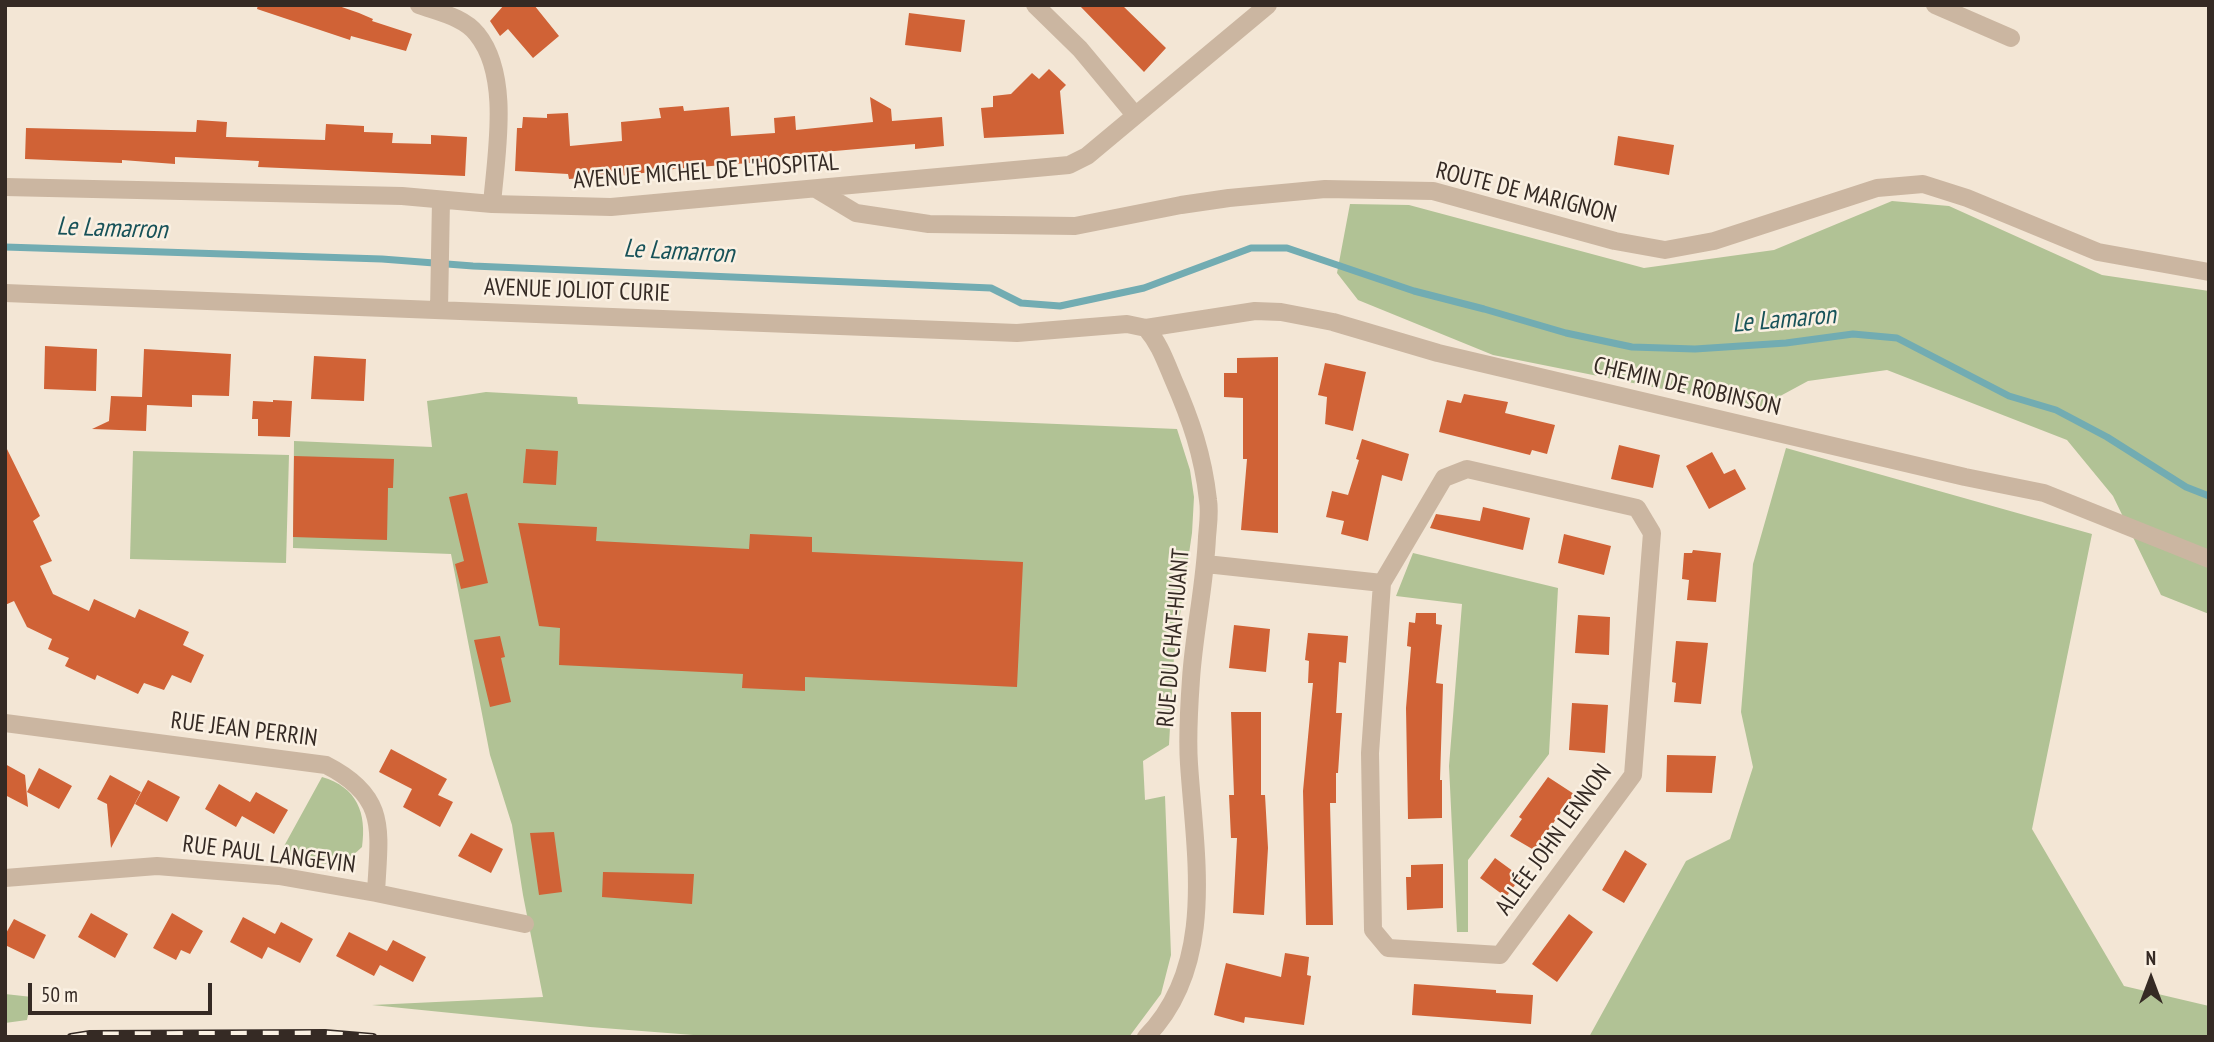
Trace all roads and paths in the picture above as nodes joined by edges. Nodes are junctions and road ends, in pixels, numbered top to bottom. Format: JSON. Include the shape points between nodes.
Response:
{"nodes":[{"id":1,"x":419,"y":5,"type":"edge"},
{"id":2,"x":1035,"y":5,"type":"edge"},
{"id":3,"x":1268,"y":5,"type":"edge"},
{"id":4,"x":1935,"y":5,"type":"edge"},
{"id":5,"x":2011,"y":38,"type":"dead end"},
{"id":6,"x":1135,"y":115,"type":"junction"},
{"id":7,"x":5,"y":187,"type":"edge"},
{"id":8,"x":816,"y":189,"type":"junction"},
{"id":9,"x":441,"y":200,"type":"junction"},
{"id":10,"x":492,"y":204,"type":"junction"},
{"id":11,"x":2209,"y":272,"type":"edge"},
{"id":12,"x":5,"y":293,"type":"edge"},
{"id":13,"x":439,"y":310,"type":"junction"},
{"id":14,"x":1146,"y":328,"type":"junction"},
{"id":15,"x":2209,"y":559,"type":"edge"},
{"id":16,"x":1206,"y":564,"type":"junction"},
{"id":17,"x":1382,"y":583,"type":"junction"},
{"id":18,"x":5,"y":723,"type":"edge"},
{"id":19,"x":5,"y":878,"type":"edge"},
{"id":20,"x":376,"y":893,"type":"junction"},
{"id":21,"x":524,"y":924,"type":"dead end"},
{"id":22,"x":1146,"y":1037,"type":"edge"}],
"edges":[{"from":1,"to":10,"type":"street","via":[[453,16],[476,33],[492,62],[499,102]]},
{"from":2,"to":6,"type":"street","via":[[1080,49]]},
{"from":3,"to":6,"type":"street","name":"AVENUE MICHEL DE L'HOSPITAL"},
{"from":4,"to":5,"type":"street"},
{"from":6,"to":8,"type":"street","name":"AVENUE MICHEL DE L'HOSPITAL","via":[[1087,156],[1069,165]]},
{"from":7,"to":9,"type":"street","name":"AVENUE MICHEL DE L'HOSPITAL"},
{"from":8,"to":10,"type":"street","name":"AVENUE MICHEL DE L'HOSPITAL","via":[[611,207]]},
{"from":8,"to":11,"type":"street","name":"ROUTE DE MARIGNON","via":[[856,213],[929,224],[1075,226],[1229,198],[1325,189],[1433,191],[1615,241],[1665,250],[1714,241],[1877,188],[1923,184],[2098,253]]},
{"from":9,"to":10,"type":"street","name":"AVENUE MICHEL DE L'HOSPITAL"},
{"from":9,"to":13,"type":"street"},
{"from":12,"to":13,"type":"street","name":"AVENUE JOLIOT CURIE"},
{"from":13,"to":14,"type":"street","name":"AVENUE JOLIOT CURIE","via":[[1017,334],[1127,324]]},
{"from":14,"to":15,"type":"street","name":"CHEMIN DE ROBINSON","via":[[1255,311],[1333,322],[1438,353],[2044,493]]},
{"from":14,"to":16,"type":"street","name":"RUE DU CHAT-HUANT","via":[[1156,340],[1192,422],[1202,457],[1209,503]]},
{"from":16,"to":17,"type":"street"},
{"from":16,"to":22,"type":"street","name":"RUE DU CHAT-HUANT","via":[[1191,677],[1189,761],[1199,881],[1193,944],[1179,990],[1162,1021]]},
{"from":17,"to":17,"type":"street","name":"ALLÉE JOHN LENNON","via":[[1370,753],[1373,930],[1388,948],[1500,955],[1633,775],[1652,533],[1637,508],[1467,468],[1444,478]]},
{"from":18,"to":20,"type":"street","name":"RUE JEAN PERRIN","via":[[326,765],[349,777],[368,796],[376,819]]},
{"from":19,"to":20,"type":"street","name":"RUE PAUL LANGEVIN","via":[[157,866],[279,876]]},
{"from":20,"to":21,"type":"street","name":"RUE PAUL LANGEVIN"}]}
